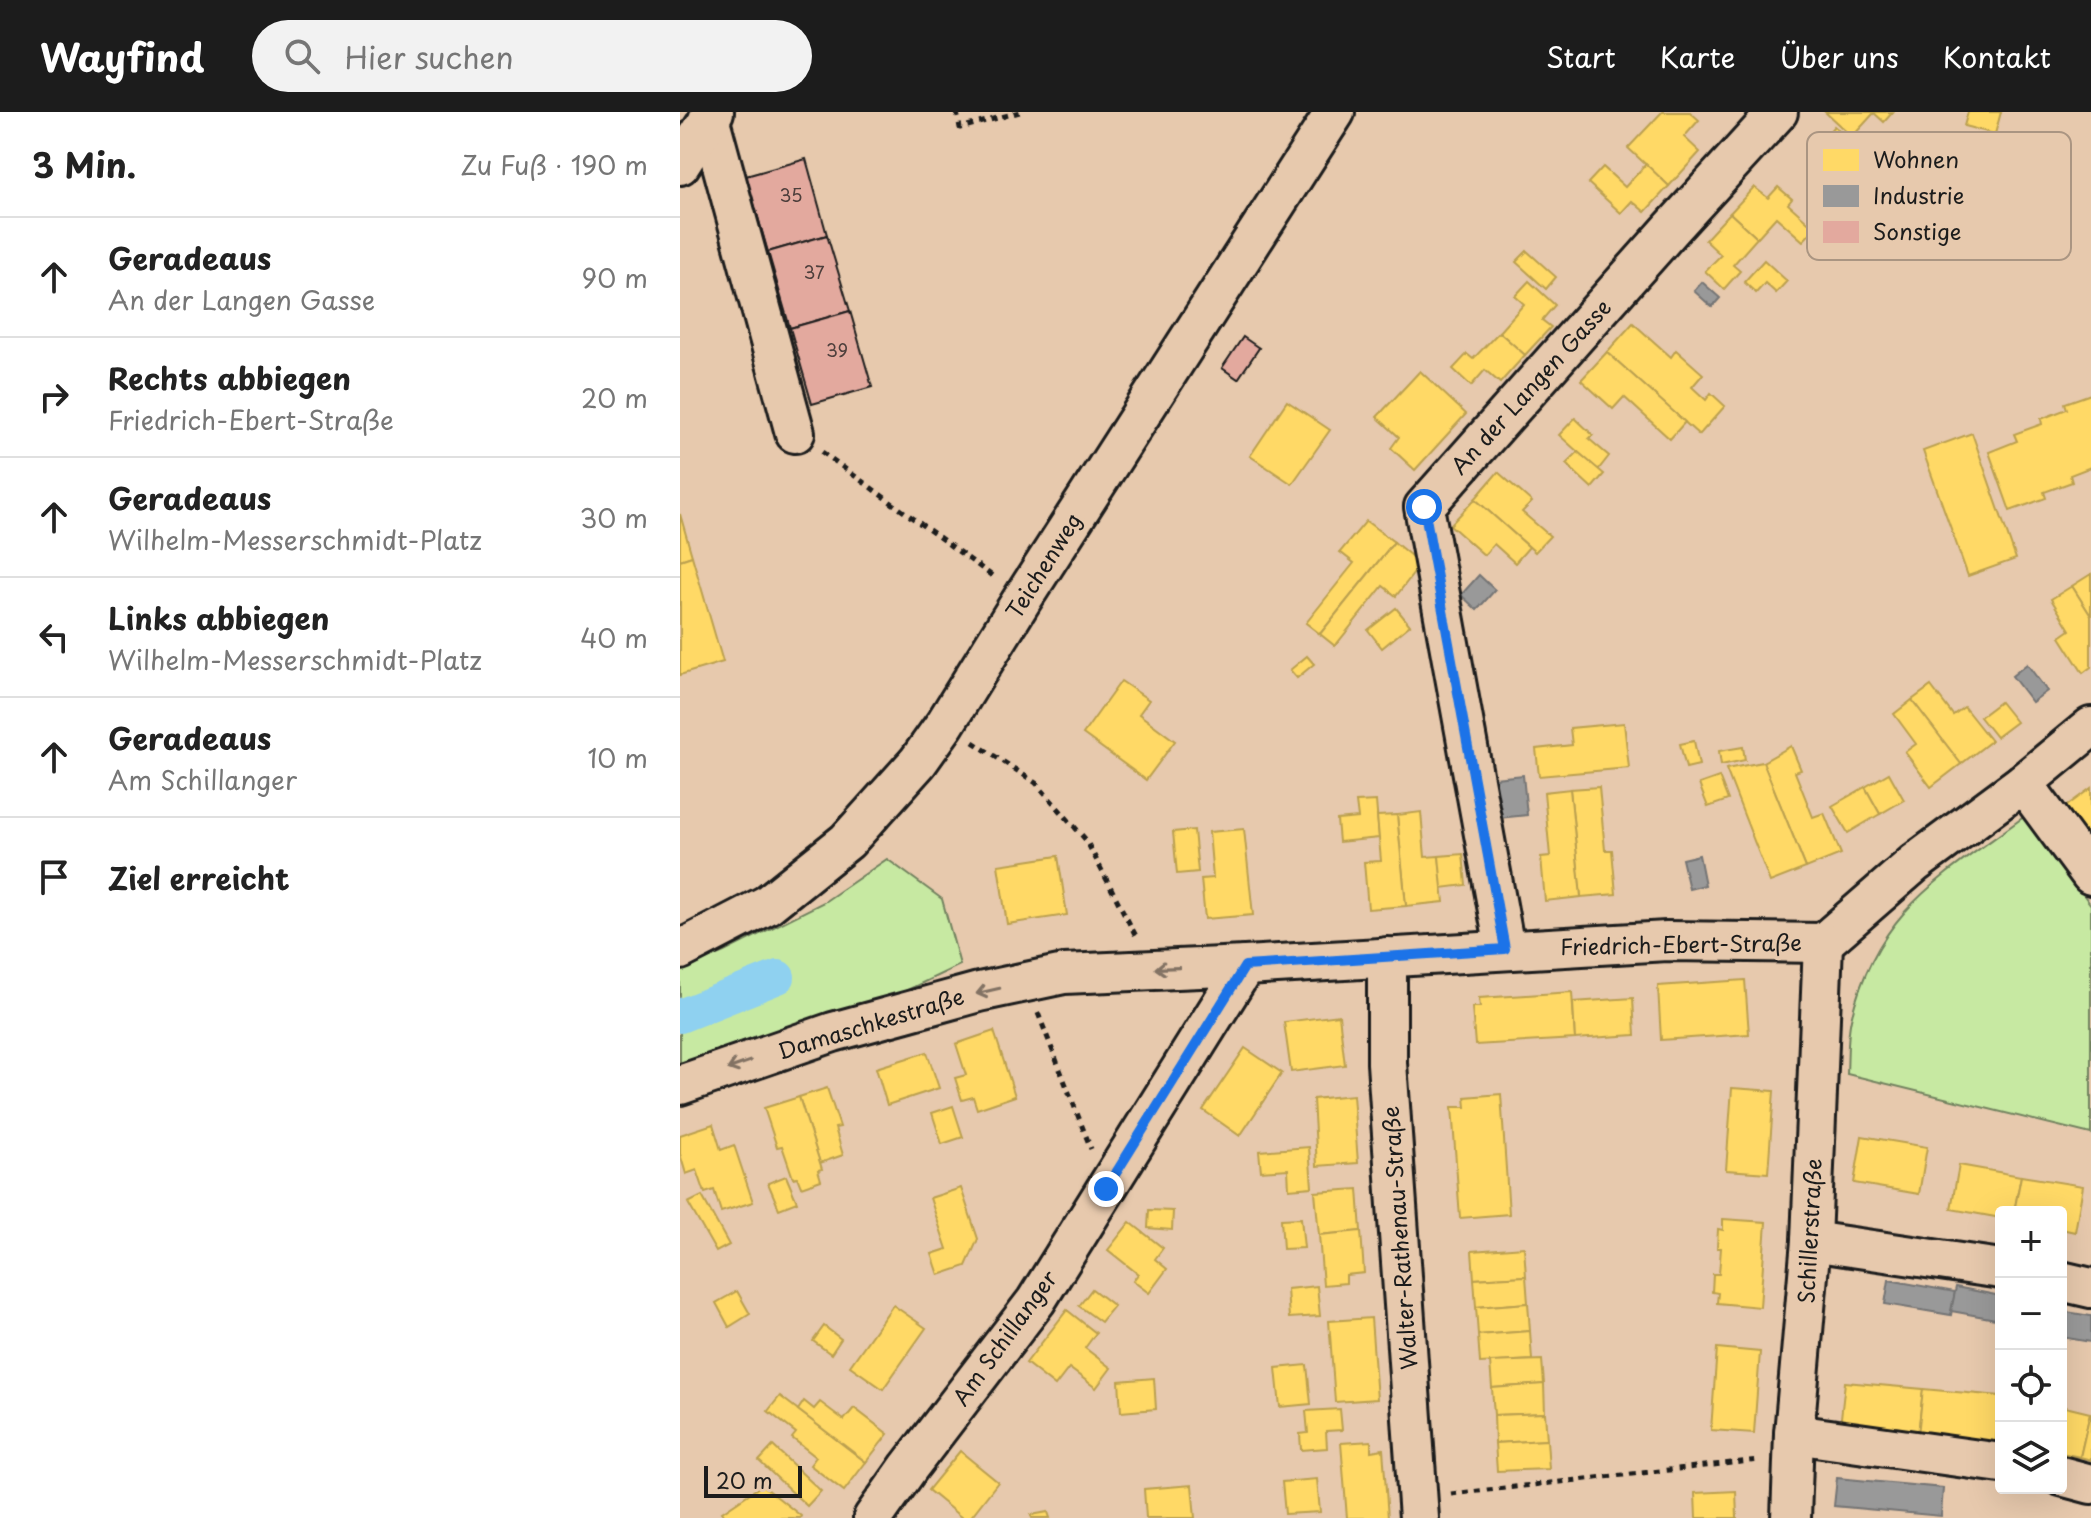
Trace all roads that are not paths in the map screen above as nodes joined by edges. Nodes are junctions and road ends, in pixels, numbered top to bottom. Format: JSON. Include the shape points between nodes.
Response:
{"nodes":[{"id":1,"x":1335,"y":112,"type":"edge"},
{"id":2,"x":1778,"y":112,"type":"edge"},
{"id":3,"x":712,"y":114,"type":"edge"},
{"id":4,"x":680,"y":165,"type":"edge"},
{"id":5,"x":795,"y":433,"type":"road end"},
{"id":6,"x":2091,"y":727,"type":"edge"},
{"id":7,"x":2023,"y":783,"type":"junction"},
{"id":8,"x":2091,"y":875,"type":"edge"},
{"id":9,"x":1823,"y":943,"type":"junction"},
{"id":10,"x":1505,"y":949,"type":"junction"},
{"id":11,"x":680,"y":950,"type":"edge"},
{"id":12,"x":1387,"y":957,"type":"junction"},
{"id":13,"x":1245,"y":966,"type":"junction"},
{"id":14,"x":680,"y":1085,"type":"edge"},
{"id":15,"x":1811,"y":1241,"type":"junction"},
{"id":16,"x":1995,"y":1268,"type":"edge"},
{"id":17,"x":2067,"y":1282,"type":"edge"},
{"id":18,"x":2091,"y":1288,"type":"edge"},
{"id":19,"x":1794,"y":1445,"type":"junction"},
{"id":20,"x":1995,"y":1462,"type":"edge"},
{"id":21,"x":2067,"y":1478,"type":"edge"},
{"id":22,"x":2091,"y":1484,"type":"edge"},
{"id":23,"x":1418,"y":1508,"type":"edge"},
{"id":24,"x":873,"y":1518,"type":"edge"},
{"id":25,"x":1791,"y":1518,"type":"edge"}],
"edges":[{"from":1,"to":11,"type":"street","name":"Teichenweg","via":[[918,762],[847,841],[767,905]]},
{"from":2,"to":10,"type":"street","name":"An der Langen Gasse","via":[[1424,507]]},
{"from":3,"to":4,"type":"street"},
{"from":3,"to":5,"type":"street"},
{"from":6,"to":7,"type":"street","name":"Friedrich-Ebert-Straße"},
{"from":7,"to":8,"type":"street"},
{"from":7,"to":9,"type":"street","name":"Friedrich-Ebert-Straße","via":[[1915,863]]},
{"from":9,"to":10,"type":"street","name":"Friedrich-Ebert-Straße","via":[[1667,941]]},
{"from":9,"to":15,"type":"street","name":"Schillerstraße"},
{"from":10,"to":12,"type":"street","name":"Friedrich-Ebert-Straße"},
{"from":12,"to":13,"type":"street","name":"Friedrich-Ebert-Straße"},
{"from":12,"to":23,"type":"street","name":"Walter-Rathenau-Straße","via":[[1387,1063]]},
{"from":13,"to":14,"type":"street","name":"Damaschkestraße","one_way":true,"via":[[1064,974],[833,1032]]},
{"from":13,"to":24,"type":"street","name":"Am Schillanger","via":[[1036,1301]]},
{"from":15,"to":16,"type":"street"},
{"from":15,"to":19,"type":"street","name":"Schillerstraße"},
{"from":17,"to":18,"type":"street"},
{"from":19,"to":20,"type":"street"},
{"from":19,"to":25,"type":"street","name":"Schillerstraße"},
{"from":21,"to":22,"type":"street"}]}
